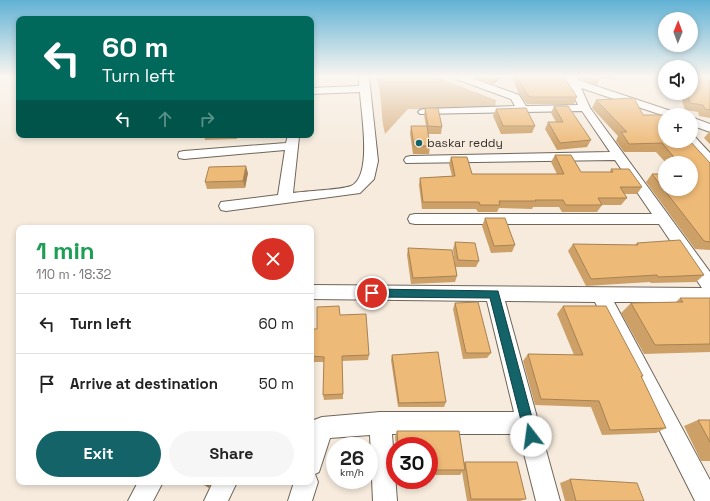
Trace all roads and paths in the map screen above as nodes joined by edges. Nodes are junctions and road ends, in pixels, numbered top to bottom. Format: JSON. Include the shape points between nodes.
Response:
{"nodes":[{"id":1,"x":366,"y":100,"type":"edge"},
{"id":2,"x":517,"y":100,"type":"edge"},
{"id":3,"x":581,"y":100,"type":"edge"},
{"id":4,"x":631,"y":100,"type":"edge"},
{"id":5,"x":585,"y":108,"type":"junction"},
{"id":6,"x":523,"y":110,"type":"junction"},
{"id":7,"x":658,"y":110,"type":"edge"},
{"id":8,"x":424,"y":112,"type":"edge"},
{"id":9,"x":698,"y":124,"type":"edge"},
{"id":10,"x":710,"y":128,"type":"edge"},
{"id":11,"x":292,"y":140,"type":"edge"},
{"id":12,"x":698,"y":148,"type":"edge"},
{"id":13,"x":184,"y":155,"type":"dead end"},
{"id":14,"x":619,"y":156,"type":"junction"},
{"id":15,"x":412,"y":160,"type":"dead end"},
{"id":16,"x":710,"y":161,"type":"edge"},
{"id":17,"x":285,"y":198,"type":"junction"},
{"id":18,"x":226,"y":206,"type":"dead end"},
{"id":19,"x":415,"y":219,"type":"dead end"},
{"id":20,"x":663,"y":219,"type":"junction"},
{"id":21,"x":710,"y":285,"type":"edge"},
{"id":22,"x":314,"y":292,"type":"edge"},
{"id":23,"x":494,"y":294,"type":"junction"},
{"id":24,"x":601,"y":295,"type":"junction"},
{"id":25,"x":710,"y":295,"type":"edge"},
{"id":26,"x":380,"y":423,"type":"junction"},
{"id":27,"x":528,"y":423,"type":"junction"},
{"id":28,"x":314,"y":454,"type":"edge"},
{"id":29,"x":149,"y":485,"type":"edge"},
{"id":30,"x":223,"y":485,"type":"edge"},
{"id":31,"x":305,"y":485,"type":"edge"},
{"id":32,"x":140,"y":501,"type":"edge"},
{"id":33,"x":216,"y":501,"type":"edge"},
{"id":34,"x":300,"y":501,"type":"edge"},
{"id":35,"x":385,"y":501,"type":"edge"},
{"id":36,"x":548,"y":501,"type":"edge"},
{"id":37,"x":708,"y":501,"type":"edge"}],
"edges":[{"from":1,"to":17,"type":"street","via":[[371,161],[367,179],[355,190]]},
{"from":2,"to":6,"type":"street"},
{"from":3,"to":5,"type":"street"},
{"from":4,"to":7,"type":"street"},
{"from":5,"to":6,"type":"street"},
{"from":5,"to":14,"type":"street"},
{"from":6,"to":8,"type":"street"},
{"from":9,"to":10,"type":"street"},
{"from":11,"to":13,"type":"street"},
{"from":11,"to":17,"type":"street"},
{"from":12,"to":16,"type":"street"},
{"from":14,"to":15,"type":"street"},
{"from":14,"to":20,"type":"street"},
{"from":17,"to":18,"type":"street"},
{"from":19,"to":20,"type":"street"},
{"from":20,"to":21,"type":"street"},
{"from":22,"to":23,"type":"street"},
{"from":23,"to":24,"type":"street"},
{"from":23,"to":27,"type":"street"},
{"from":24,"to":25,"type":"street"},
{"from":24,"to":37,"type":"street"},
{"from":26,"to":27,"type":"street"},
{"from":26,"to":28,"type":"street","via":[[322,428]]},
{"from":26,"to":35,"type":"street"},
{"from":27,"to":36,"type":"street"},
{"from":29,"to":32,"type":"street"},
{"from":30,"to":33,"type":"street"},
{"from":31,"to":34,"type":"street"}]}
